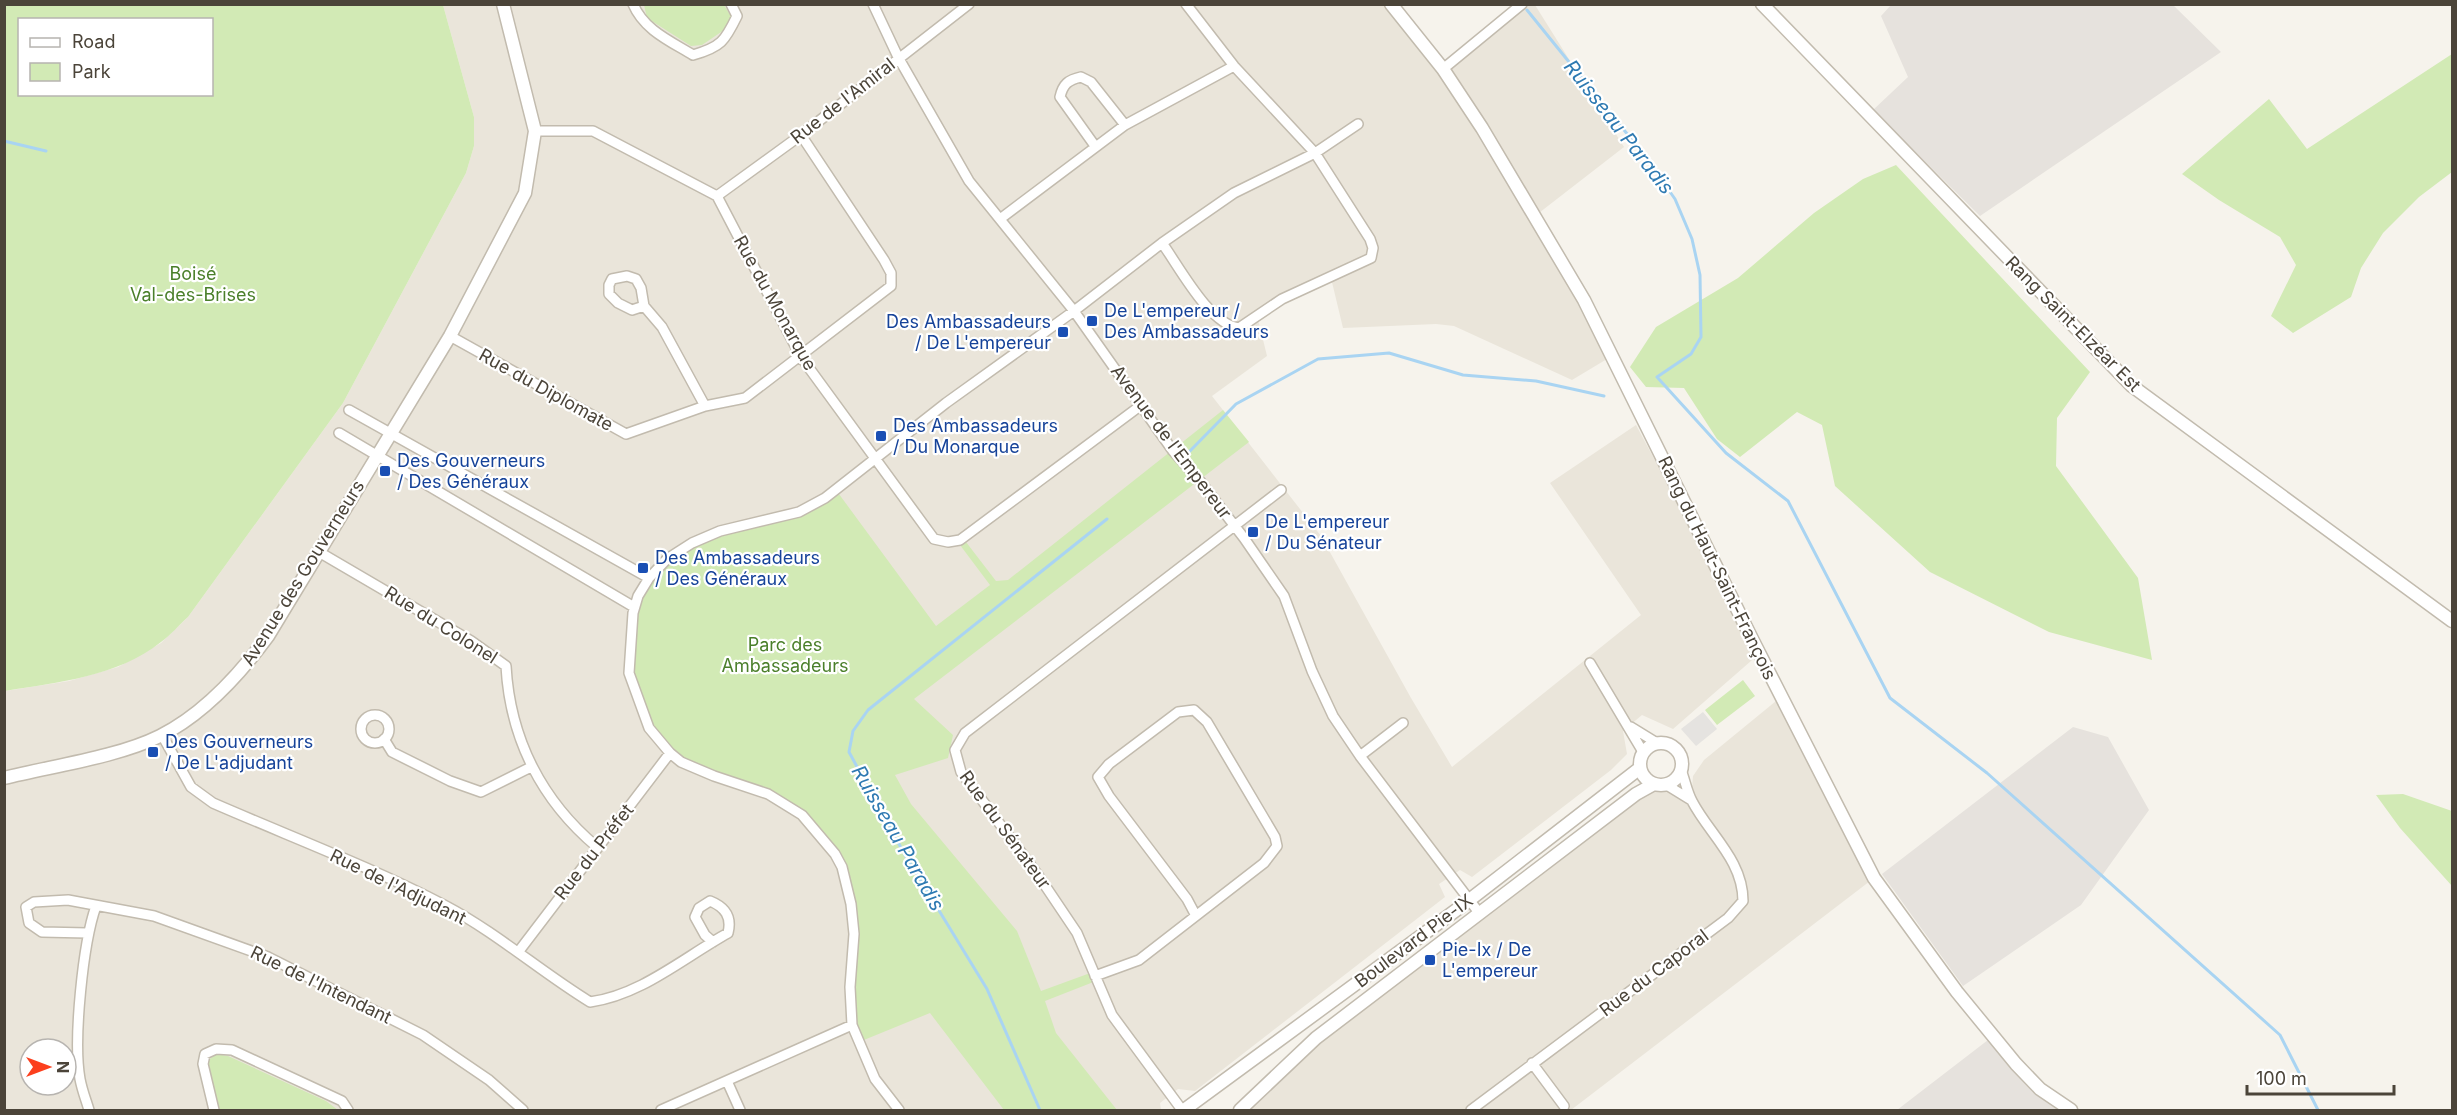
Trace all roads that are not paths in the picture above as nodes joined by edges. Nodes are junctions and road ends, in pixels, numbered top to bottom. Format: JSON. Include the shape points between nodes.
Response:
{"nodes":[{"id":1,"x":503,"y":4,"type":"edge"},
{"id":2,"x":633,"y":4,"type":"edge"},
{"id":3,"x":731,"y":4,"type":"edge"},
{"id":4,"x":873,"y":4,"type":"edge"},
{"id":5,"x":969,"y":4,"type":"edge"},
{"id":6,"x":1186,"y":4,"type":"edge"},
{"id":7,"x":1391,"y":4,"type":"edge"},
{"id":8,"x":1522,"y":4,"type":"edge"},
{"id":9,"x":1762,"y":4,"type":"edge"},
{"id":10,"x":898,"y":57,"type":"junction"},
{"id":11,"x":1234,"y":66,"type":"junction"},
{"id":12,"x":1443,"y":69,"type":"junction"},
{"id":13,"x":1359,"y":124,"type":"dead end"},
{"id":14,"x":1125,"y":125,"type":"junction"},
{"id":15,"x":535,"y":131,"type":"junction"},
{"id":16,"x":801,"y":135,"type":"junction"},
{"id":17,"x":1095,"y":146,"type":"junction"},
{"id":18,"x":1315,"y":153,"type":"junction"},
{"id":19,"x":717,"y":196,"type":"junction"},
{"id":20,"x":1000,"y":219,"type":"junction"},
{"id":21,"x":1162,"y":243,"type":"junction"},
{"id":22,"x":644,"y":306,"type":"dead end"},
{"id":23,"x":1074,"y":311,"type":"junction"},
{"id":24,"x":450,"y":336,"type":"junction"},
{"id":25,"x":801,"y":357,"type":"junction"},
{"id":26,"x":705,"y":406,"type":"junction"},
{"id":27,"x":1140,"y":406,"type":"junction"},
{"id":28,"x":348,"y":410,"type":"dead end"},
{"id":29,"x":339,"y":433,"type":"dead end"},
{"id":30,"x":390,"y":433,"type":"junction"},
{"id":31,"x":377,"y":456,"type":"junction"},
{"id":32,"x":876,"y":456,"type":"junction"},
{"id":33,"x":1281,"y":490,"type":"dead end"},
{"id":34,"x":1235,"y":528,"type":"junction"},
{"id":35,"x":319,"y":552,"type":"junction"},
{"id":36,"x":649,"y":578,"type":"junction"},
{"id":37,"x":634,"y":607,"type":"junction"},
{"id":38,"x":2452,"y":621,"type":"edge"},
{"id":39,"x":1590,"y":663,"type":"dead end"},
{"id":40,"x":1403,"y":723,"type":"dead end"},
{"id":41,"x":1629,"y":726,"type":"junction"},
{"id":42,"x":162,"y":735,"type":"junction"},
{"id":43,"x":384,"y":739,"type":"dead end"},
{"id":44,"x":1657,"y":743,"type":"junction"},
{"id":45,"x":1643,"y":752,"type":"junction"},
{"id":46,"x":669,"y":753,"type":"junction"},
{"id":47,"x":1360,"y":756,"type":"junction"},
{"id":48,"x":531,"y":767,"type":"junction"},
{"id":49,"x":1640,"y":768,"type":"junction"},
{"id":50,"x":1681,"y":770,"type":"junction"},
{"id":51,"x":4,"y":778,"type":"edge"},
{"id":52,"x":1659,"y":784,"type":"junction"},
{"id":53,"x":1691,"y":800,"type":"junction"},
{"id":54,"x":597,"y":847,"type":"junction"},
{"id":55,"x":1470,"y":900,"type":"junction"},
{"id":56,"x":96,"y":906,"type":"junction"},
{"id":57,"x":1195,"y":914,"type":"junction"},
{"id":58,"x":1480,"y":914,"type":"junction"},
{"id":59,"x":87,"y":933,"type":"junction"},
{"id":60,"x":713,"y":942,"type":"dead end"},
{"id":61,"x":519,"y":951,"type":"junction"},
{"id":62,"x":1095,"y":976,"type":"junction"},
{"id":63,"x":852,"y":1024,"type":"junction"},
{"id":64,"x":1532,"y":1063,"type":"junction"},
{"id":65,"x":727,"y":1081,"type":"junction"},
{"id":66,"x":1564,"y":1106,"type":"dead end"},
{"id":67,"x":89,"y":1110,"type":"edge"},
{"id":68,"x":214,"y":1110,"type":"edge"},
{"id":69,"x":348,"y":1110,"type":"edge"},
{"id":70,"x":524,"y":1110,"type":"edge"},
{"id":71,"x":661,"y":1110,"type":"edge"},
{"id":72,"x":740,"y":1110,"type":"edge"},
{"id":73,"x":899,"y":1110,"type":"edge"},
{"id":74,"x":1183,"y":1110,"type":"edge"},
{"id":75,"x":1240,"y":1110,"type":"edge"},
{"id":76,"x":1471,"y":1110,"type":"edge"},
{"id":77,"x":2071,"y":1110,"type":"edge"}],
"edges":[{"from":1,"to":15,"type":"street","name":"Avenue des Gouverneurs"},
{"from":2,"to":3,"type":"street","via":[[639,18],[660,36],[693,55],[714,49],[727,38],[737,16]]},
{"from":4,"to":10,"type":"street","name":"Avenue de l'Empereur"},
{"from":5,"to":10,"type":"street","name":"Rue de l'Amiral"},
{"from":6,"to":11,"type":"street"},
{"from":7,"to":12,"type":"street","name":"Rang du Haut-Saint-François"},
{"from":8,"to":12,"type":"street"},
{"from":9,"to":38,"type":"street","name":"Rang Saint-Elzéar Est","via":[[2132,386]]},
{"from":10,"to":16,"type":"street","name":"Rue de l'Amiral"},
{"from":10,"to":20,"type":"street","name":"Avenue de l'Empereur","via":[[969,181]]},
{"from":11,"to":14,"type":"street"},
{"from":11,"to":18,"type":"street"},
{"from":12,"to":77,"type":"street","name":"Rang du Haut-Saint-François","via":[[1584,300],[1874,879],[2016,1064],[2040,1089]]},
{"from":13,"to":18,"type":"street"},
{"from":14,"to":17,"type":"street"},
{"from":14,"to":17,"type":"street","via":[[1090,82],[1081,77],[1070,80],[1060,97]]},
{"from":15,"to":19,"type":"street","via":[[593,131]]},
{"from":15,"to":24,"type":"street","name":"Avenue des Gouverneurs","via":[[525,193]]},
{"from":16,"to":19,"type":"street","name":"Rue de l'Amiral"},
{"from":16,"to":25,"type":"street","name":"Rue du Diplomate","via":[[891,273],[891,286]]},
{"from":17,"to":20,"type":"street"},
{"from":18,"to":21,"type":"street","via":[[1234,193]]},
{"from":18,"to":21,"type":"street","via":[[1370,239],[1371,258],[1282,299],[1239,328],[1216,318]]},
{"from":19,"to":25,"type":"street","name":"Rue du Monarque"},
{"from":20,"to":23,"type":"street","name":"Avenue de l'Empereur"},
{"from":21,"to":23,"type":"street"},
{"from":22,"to":26,"type":"street","via":[[662,327]]},
{"from":23,"to":27,"type":"street","name":"Avenue de l'Empereur"},
{"from":23,"to":32,"type":"street"},
{"from":24,"to":26,"type":"street","name":"Rue du Diplomate","via":[[626,434]]},
{"from":24,"to":30,"type":"street","name":"Avenue des Gouverneurs"},
{"from":25,"to":26,"type":"street","name":"Rue du Diplomate","via":[[745,398]]},
{"from":25,"to":32,"type":"street","name":"Rue du Monarque"},
{"from":27,"to":32,"type":"street","name":"Rue du Monarque","via":[[960,540],[934,539]]},
{"from":27,"to":34,"type":"street","name":"Avenue de l'Empereur"},
{"from":28,"to":30,"type":"street"},
{"from":29,"to":31,"type":"street"},
{"from":30,"to":31,"type":"street","name":"Avenue des Gouverneurs"},
{"from":30,"to":36,"type":"street"},
{"from":31,"to":35,"type":"street","name":"Avenue des Gouverneurs"},
{"from":31,"to":37,"type":"street"},
{"from":32,"to":36,"type":"street","via":[[825,498],[799,512],[720,531],[692,543]]},
{"from":33,"to":34,"type":"street","name":"Rue du Sénateur"},
{"from":34,"to":47,"type":"street","name":"Avenue de l'Empereur","via":[[1284,596],[1333,716]]},
{"from":34,"to":62,"type":"street","name":"Rue du Sénateur","via":[[965,733],[956,750],[961,772],[1077,933]]},
{"from":35,"to":42,"type":"street","name":"Avenue des Gouverneurs","via":[[268,636],[242,670]]},
{"from":35,"to":48,"type":"street","name":"Rue du Colonel","via":[[471,641],[506,666],[519,741]]},
{"from":36,"to":37,"type":"street"},
{"from":37,"to":46,"type":"street","via":[[628,673],[649,728]]},
{"from":39,"to":41,"type":"street"},
{"from":40,"to":47,"type":"street"},
{"from":41,"to":44,"type":"street"},
{"from":41,"to":45,"type":"street"},
{"from":42,"to":51,"type":"street","name":"Avenue des Gouverneurs","via":[[112,752]]},
{"from":42,"to":61,"type":"street","name":"Rue de l'Adjudant","via":[[191,787],[213,803],[381,875],[447,907]]},
{"from":43,"to":48,"type":"street","via":[[392,752],[480,792]]},
{"from":44,"to":45,"type":"street"},
{"from":44,"to":50,"type":"street","via":[[1676,750]]},
{"from":45,"to":49,"type":"street"},
{"from":46,"to":54,"type":"street","name":"Rue du Préfet"},
{"from":46,"to":63,"type":"street","via":[[714,776],[768,794],[801,815],[835,854],[851,904],[854,934]]},
{"from":47,"to":55,"type":"street","name":"Avenue de l'Empereur"},
{"from":48,"to":54,"type":"street","name":"Rue du Colonel","via":[[576,829]]},
{"from":49,"to":52,"type":"street","via":[[1645,778]]},
{"from":49,"to":55,"type":"street","name":"Boulevard Pie-IX"},
{"from":50,"to":52,"type":"street","via":[[1675,779]]},
{"from":50,"to":53,"type":"street","name":"Rue du Caporal"},
{"from":52,"to":53,"type":"street","name":"Rue du Caporal"},
{"from":52,"to":58,"type":"street","name":"Boulevard Pie-IX","via":[[1636,795]]},
{"from":53,"to":64,"type":"street","name":"Rue du Caporal","via":[[1719,837],[1743,889],[1743,901],[1728,918]]},
{"from":54,"to":61,"type":"street","name":"Rue du Préfet"},
{"from":55,"to":58,"type":"street","name":"Avenue de l'Empereur"},
{"from":55,"to":74,"type":"street","name":"Boulevard Pie-IX"},
{"from":56,"to":59,"type":"street"},
{"from":56,"to":59,"type":"street","name":"Rue de l'Intendant","via":[[51,899],[26,908],[30,923],[42,932]]},
{"from":56,"to":70,"type":"street","name":"Rue de l'Intendant","via":[[154,916],[268,957],[423,1035],[489,1080]]},
{"from":57,"to":57,"type":"street","via":[[1264,863],[1277,846],[1207,722],[1194,710],[1178,712],[1109,764],[1098,777]]},
{"from":57,"to":62,"type":"street","via":[[1139,960]]},
{"from":58,"to":75,"type":"street","name":"Boulevard Pie-IX","via":[[1316,1038]]},
{"from":59,"to":67,"type":"street","via":[[79,1036],[80,1078]]},
{"from":60,"to":61,"type":"street","name":"Rue de l'Adjudant","via":[[642,985],[606,1000],[590,1002]]},
{"from":62,"to":74,"type":"street","name":"Rue du Sénateur","via":[[1112,1016]]},
{"from":63,"to":65,"type":"street"},
{"from":63,"to":73,"type":"street","via":[[875,1079]]},
{"from":64,"to":66,"type":"street"},
{"from":64,"to":76,"type":"street","name":"Rue du Caporal"},
{"from":65,"to":71,"type":"street"},
{"from":65,"to":72,"type":"street"},
{"from":68,"to":69,"type":"street","via":[[203,1064],[205,1054],[216,1049],[232,1050],[342,1101]]}]}
